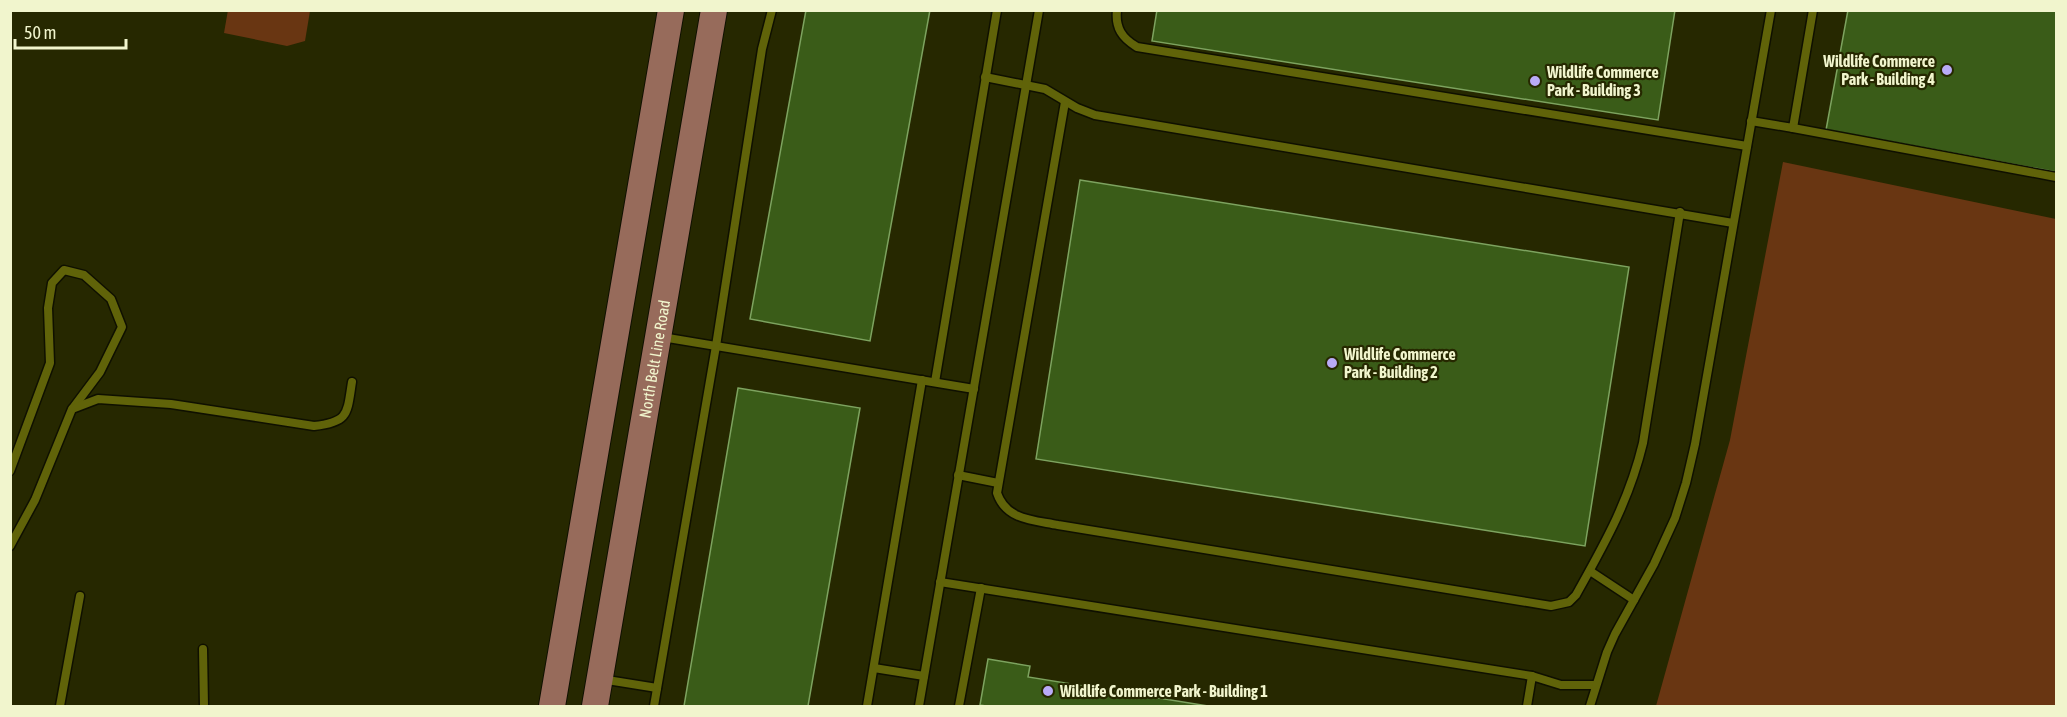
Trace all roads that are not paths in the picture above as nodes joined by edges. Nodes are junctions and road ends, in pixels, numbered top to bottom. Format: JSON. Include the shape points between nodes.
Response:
{"nodes":[{"id":1,"x":671,"y":10,"type":"edge"},
{"id":2,"x":714,"y":10,"type":"edge"},
{"id":3,"x":772,"y":10,"type":"edge"},
{"id":4,"x":997,"y":10,"type":"edge"},
{"id":5,"x":1039,"y":10,"type":"edge"},
{"id":6,"x":1117,"y":10,"type":"edge"},
{"id":7,"x":1771,"y":10,"type":"edge"},
{"id":8,"x":1813,"y":10,"type":"edge"},
{"id":9,"x":985,"y":77,"type":"junction"},
{"id":10,"x":1027,"y":86,"type":"junction"},
{"id":11,"x":1065,"y":102,"type":"junction"},
{"id":12,"x":1751,"y":121,"type":"junction"},
{"id":13,"x":1793,"y":128,"type":"junction"},
{"id":14,"x":1747,"y":146,"type":"junction"},
{"id":15,"x":2056,"y":177,"type":"edge"},
{"id":16,"x":1680,"y":212,"type":"junction"},
{"id":17,"x":1733,"y":223,"type":"junction"},
{"id":18,"x":658,"y":337,"type":"junction"},
{"id":19,"x":716,"y":346,"type":"junction"},
{"id":20,"x":922,"y":380,"type":"junction"},
{"id":21,"x":352,"y":382,"type":"dead end"},
{"id":22,"x":935,"y":382,"type":"junction"},
{"id":23,"x":974,"y":389,"type":"junction"},
{"id":24,"x":72,"y":409,"type":"junction"},
{"id":25,"x":10,"y":471,"type":"edge"},
{"id":26,"x":958,"y":475,"type":"junction"},
{"id":27,"x":998,"y":483,"type":"junction"},
{"id":28,"x":10,"y":546,"type":"edge"},
{"id":29,"x":1590,"y":571,"type":"junction"},
{"id":30,"x":939,"y":582,"type":"junction"},
{"id":31,"x":981,"y":588,"type":"junction"},
{"id":32,"x":80,"y":596,"type":"dead end"},
{"id":33,"x":1634,"y":600,"type":"junction"},
{"id":34,"x":203,"y":649,"type":"dead end"},
{"id":35,"x":874,"y":668,"type":"junction"},
{"id":36,"x":924,"y":676,"type":"junction"},
{"id":37,"x":1532,"y":676,"type":"junction"},
{"id":38,"x":600,"y":678,"type":"junction"},
{"id":39,"x":1596,"y":685,"type":"junction"},
{"id":40,"x":657,"y":688,"type":"junction"},
{"id":41,"x":60,"y":706,"type":"edge"},
{"id":42,"x":204,"y":706,"type":"edge"},
{"id":43,"x":552,"y":706,"type":"edge"},
{"id":44,"x":595,"y":706,"type":"edge"},
{"id":45,"x":654,"y":706,"type":"edge"},
{"id":46,"x":867,"y":706,"type":"edge"},
{"id":47,"x":919,"y":706,"type":"edge"},
{"id":48,"x":959,"y":706,"type":"edge"},
{"id":49,"x":1527,"y":706,"type":"edge"},
{"id":50,"x":1590,"y":706,"type":"edge"}],
"edges":[{"from":1,"to":43,"type":"main road"},
{"from":2,"to":18,"type":"main road","name":"North Belt Line Road"},
{"from":3,"to":19,"type":"lane","via":[[762,49]]},
{"from":4,"to":9,"type":"lane"},
{"from":5,"to":10,"type":"lane"},
{"from":6,"to":14,"type":"lane","via":[[1122,36],[1137,46]]},
{"from":7,"to":12,"type":"lane"},
{"from":8,"to":13,"type":"lane"},
{"from":9,"to":10,"type":"lane"},
{"from":9,"to":22,"type":"lane"},
{"from":10,"to":11,"type":"lane","via":[[1045,89]]},
{"from":10,"to":23,"type":"lane"},
{"from":11,"to":16,"type":"lane","via":[[1095,115]]},
{"from":11,"to":27,"type":"lane"},
{"from":12,"to":13,"type":"lane"},
{"from":12,"to":14,"type":"lane"},
{"from":13,"to":15,"type":"lane"},
{"from":14,"to":17,"type":"lane"},
{"from":16,"to":17,"type":"lane"},
{"from":16,"to":29,"type":"lane","via":[[1639,461],[1623,508]]},
{"from":17,"to":33,"type":"lane","via":[[1686,483],[1666,539]]},
{"from":18,"to":19,"type":"lane"},
{"from":18,"to":38,"type":"main road","name":"North Belt Line Road"},
{"from":19,"to":20,"type":"lane"},
{"from":19,"to":40,"type":"lane"},
{"from":20,"to":22,"type":"lane"},
{"from":20,"to":35,"type":"lane"},
{"from":21,"to":24,"type":"lane","via":[[348,411],[334,423],[314,426],[151,402],[98,399]]},
{"from":22,"to":23,"type":"lane"},
{"from":23,"to":26,"type":"lane"},
{"from":24,"to":25,"type":"lane","via":[[100,372],[122,327],[111,299],[84,275],[64,270],[52,283],[48,308],[50,363]]},
{"from":24,"to":28,"type":"lane","via":[[35,500]]},
{"from":26,"to":27,"type":"lane"},
{"from":26,"to":30,"type":"lane"},
{"from":27,"to":29,"type":"lane","via":[[1001,504],[1025,519],[1551,606],[1569,602]]},
{"from":29,"to":33,"type":"lane"},
{"from":30,"to":31,"type":"lane"},
{"from":30,"to":36,"type":"lane"},
{"from":31,"to":37,"type":"lane"},
{"from":31,"to":48,"type":"lane"},
{"from":32,"to":41,"type":"lane"},
{"from":33,"to":39,"type":"lane","via":[[1611,643]]},
{"from":34,"to":42,"type":"lane"},
{"from":35,"to":36,"type":"lane"},
{"from":35,"to":46,"type":"lane"},
{"from":36,"to":47,"type":"lane"},
{"from":37,"to":39,"type":"lane","via":[[1561,685]]},
{"from":37,"to":49,"type":"lane"},
{"from":38,"to":40,"type":"lane"},
{"from":38,"to":44,"type":"main road","name":"North Belt Line Road"},
{"from":39,"to":50,"type":"lane"},
{"from":40,"to":45,"type":"lane"}]}
